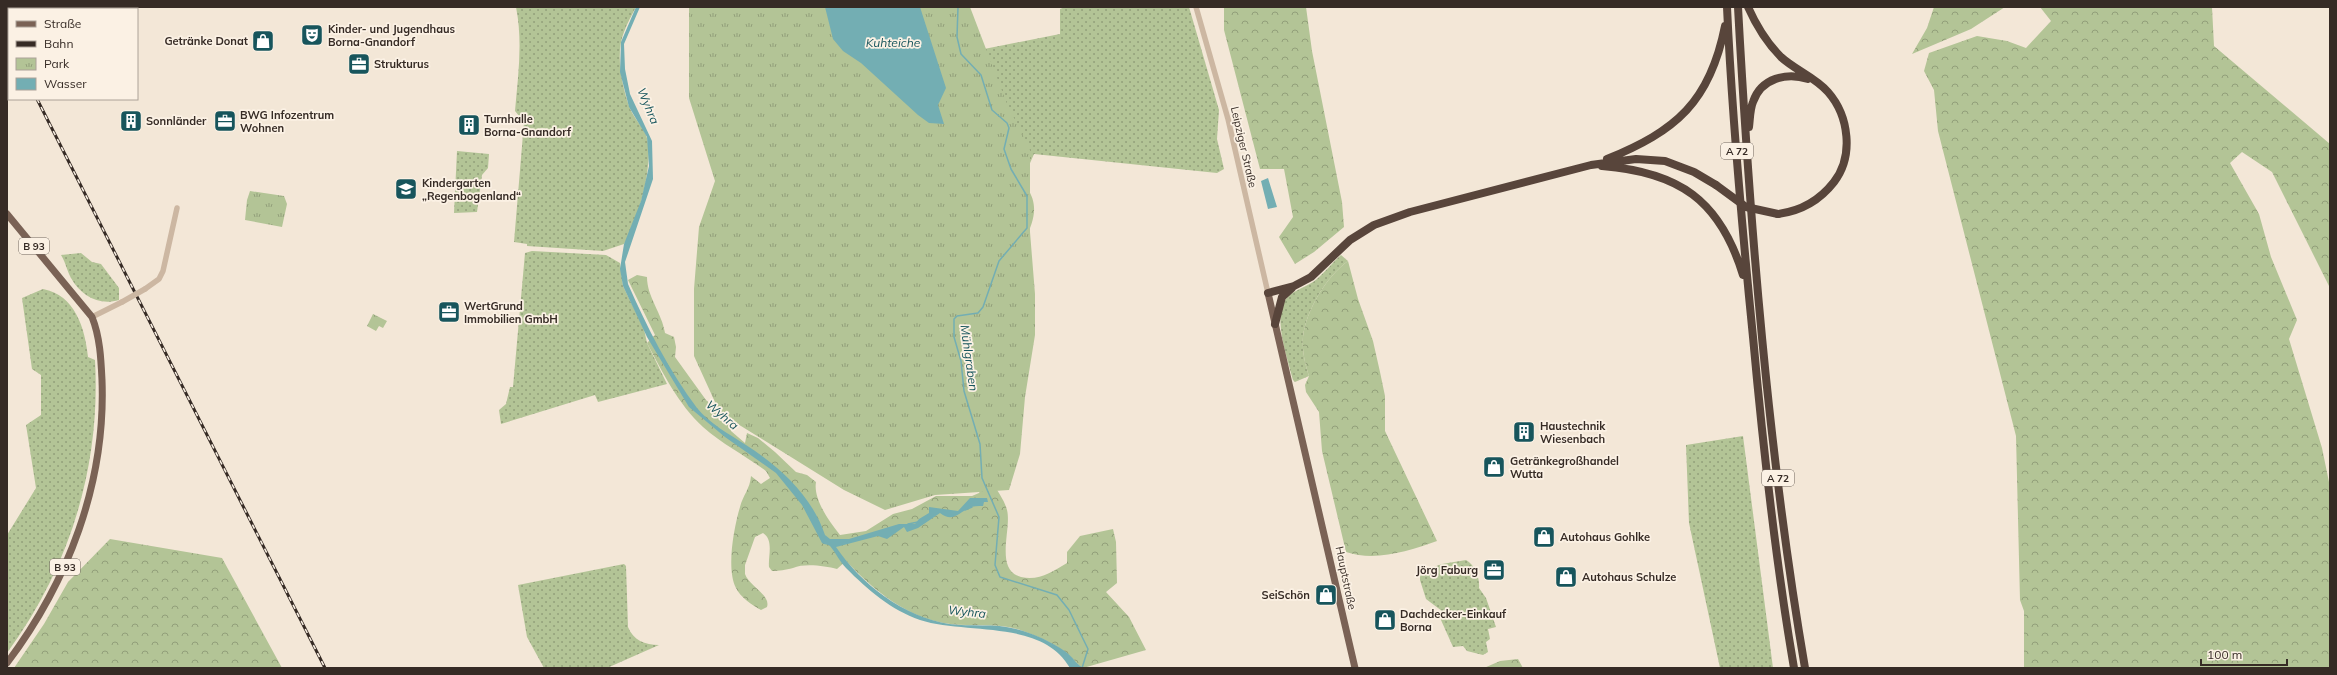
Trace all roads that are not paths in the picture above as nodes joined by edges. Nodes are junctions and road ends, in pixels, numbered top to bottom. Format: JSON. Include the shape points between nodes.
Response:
{"nodes":[{"id":1,"x":1196,"y":7,"type":"edge"},
{"id":2,"x":1738,"y":7,"type":"edge"},
{"id":3,"x":1748,"y":7,"type":"edge"},
{"id":4,"x":1727,"y":10,"type":"edge"},
{"id":5,"x":1817,"y":82,"type":"junction"},
{"id":6,"x":1746,"y":139,"type":"junction"},
{"id":7,"x":1591,"y":165,"type":"junction"},
{"id":8,"x":177,"y":208,"type":"dead end"},
{"id":9,"x":7,"y":214,"type":"edge"},
{"id":10,"x":1294,"y":286,"type":"junction"},
{"id":11,"x":1748,"y":289,"type":"junction"},
{"id":12,"x":1268,"y":293,"type":"junction"},
{"id":13,"x":92,"y":317,"type":"junction"},
{"id":14,"x":1275,"y":324,"type":"junction"},
{"id":15,"x":7,"y":663,"type":"edge"},
{"id":16,"x":1355,"y":668,"type":"edge"},
{"id":17,"x":1794,"y":668,"type":"edge"},
{"id":18,"x":1805,"y":668,"type":"edge"}],
"edges":[{"from":1,"to":12,"type":"street","name":"Leipziger Straße","via":[[1222,97]]},
{"from":2,"to":6,"type":"highway","number":"A 72"},
{"from":3,"to":5,"type":"highway","via":[[1756,26],[1782,57]]},
{"from":4,"to":7,"type":"highway","via":[[1716,64],[1699,96],[1675,122],[1643,144]]},
{"from":4,"to":11,"type":"highway","number":"A 72"},
{"from":5,"to":6,"type":"highway","via":[[1790,76],[1778,77],[1766,84],[1753,101]]},
{"from":5,"to":7,"type":"highway","bridge":true,"via":[[1828,92],[1841,112],[1847,132],[1846,156],[1839,176],[1825,194],[1808,205],[1778,214],[1746,207],[1694,172],[1665,161],[1636,159]]},
{"from":6,"to":18,"type":"highway","number":"A 72","via":[[1778,482]]},
{"from":7,"to":10,"type":"highway","via":[[1410,212],[1374,225],[1350,240],[1311,277]]},
{"from":7,"to":11,"type":"highway","via":[[1628,168],[1663,177],[1698,199],[1714,215],[1728,236],[1737,254]]},
{"from":8,"to":13,"type":"street","bridge":true,"via":[[166,263],[159,280]]},
{"from":9,"to":13,"type":"main road","number":"B 93"},
{"from":10,"to":12,"type":"highway"},
{"from":10,"to":14,"type":"highway","via":[[1282,297]]},
{"from":11,"to":17,"type":"highway","number":"A 72","via":[[1766,466]]},
{"from":12,"to":14,"type":"main road","name":"Hauptstraße"},
{"from":13,"to":15,"type":"main road","number":"B 93","via":[[101,358],[101,419],[89,500],[55,590]]},
{"from":14,"to":16,"type":"main road","name":"Hauptstraße"}]}
